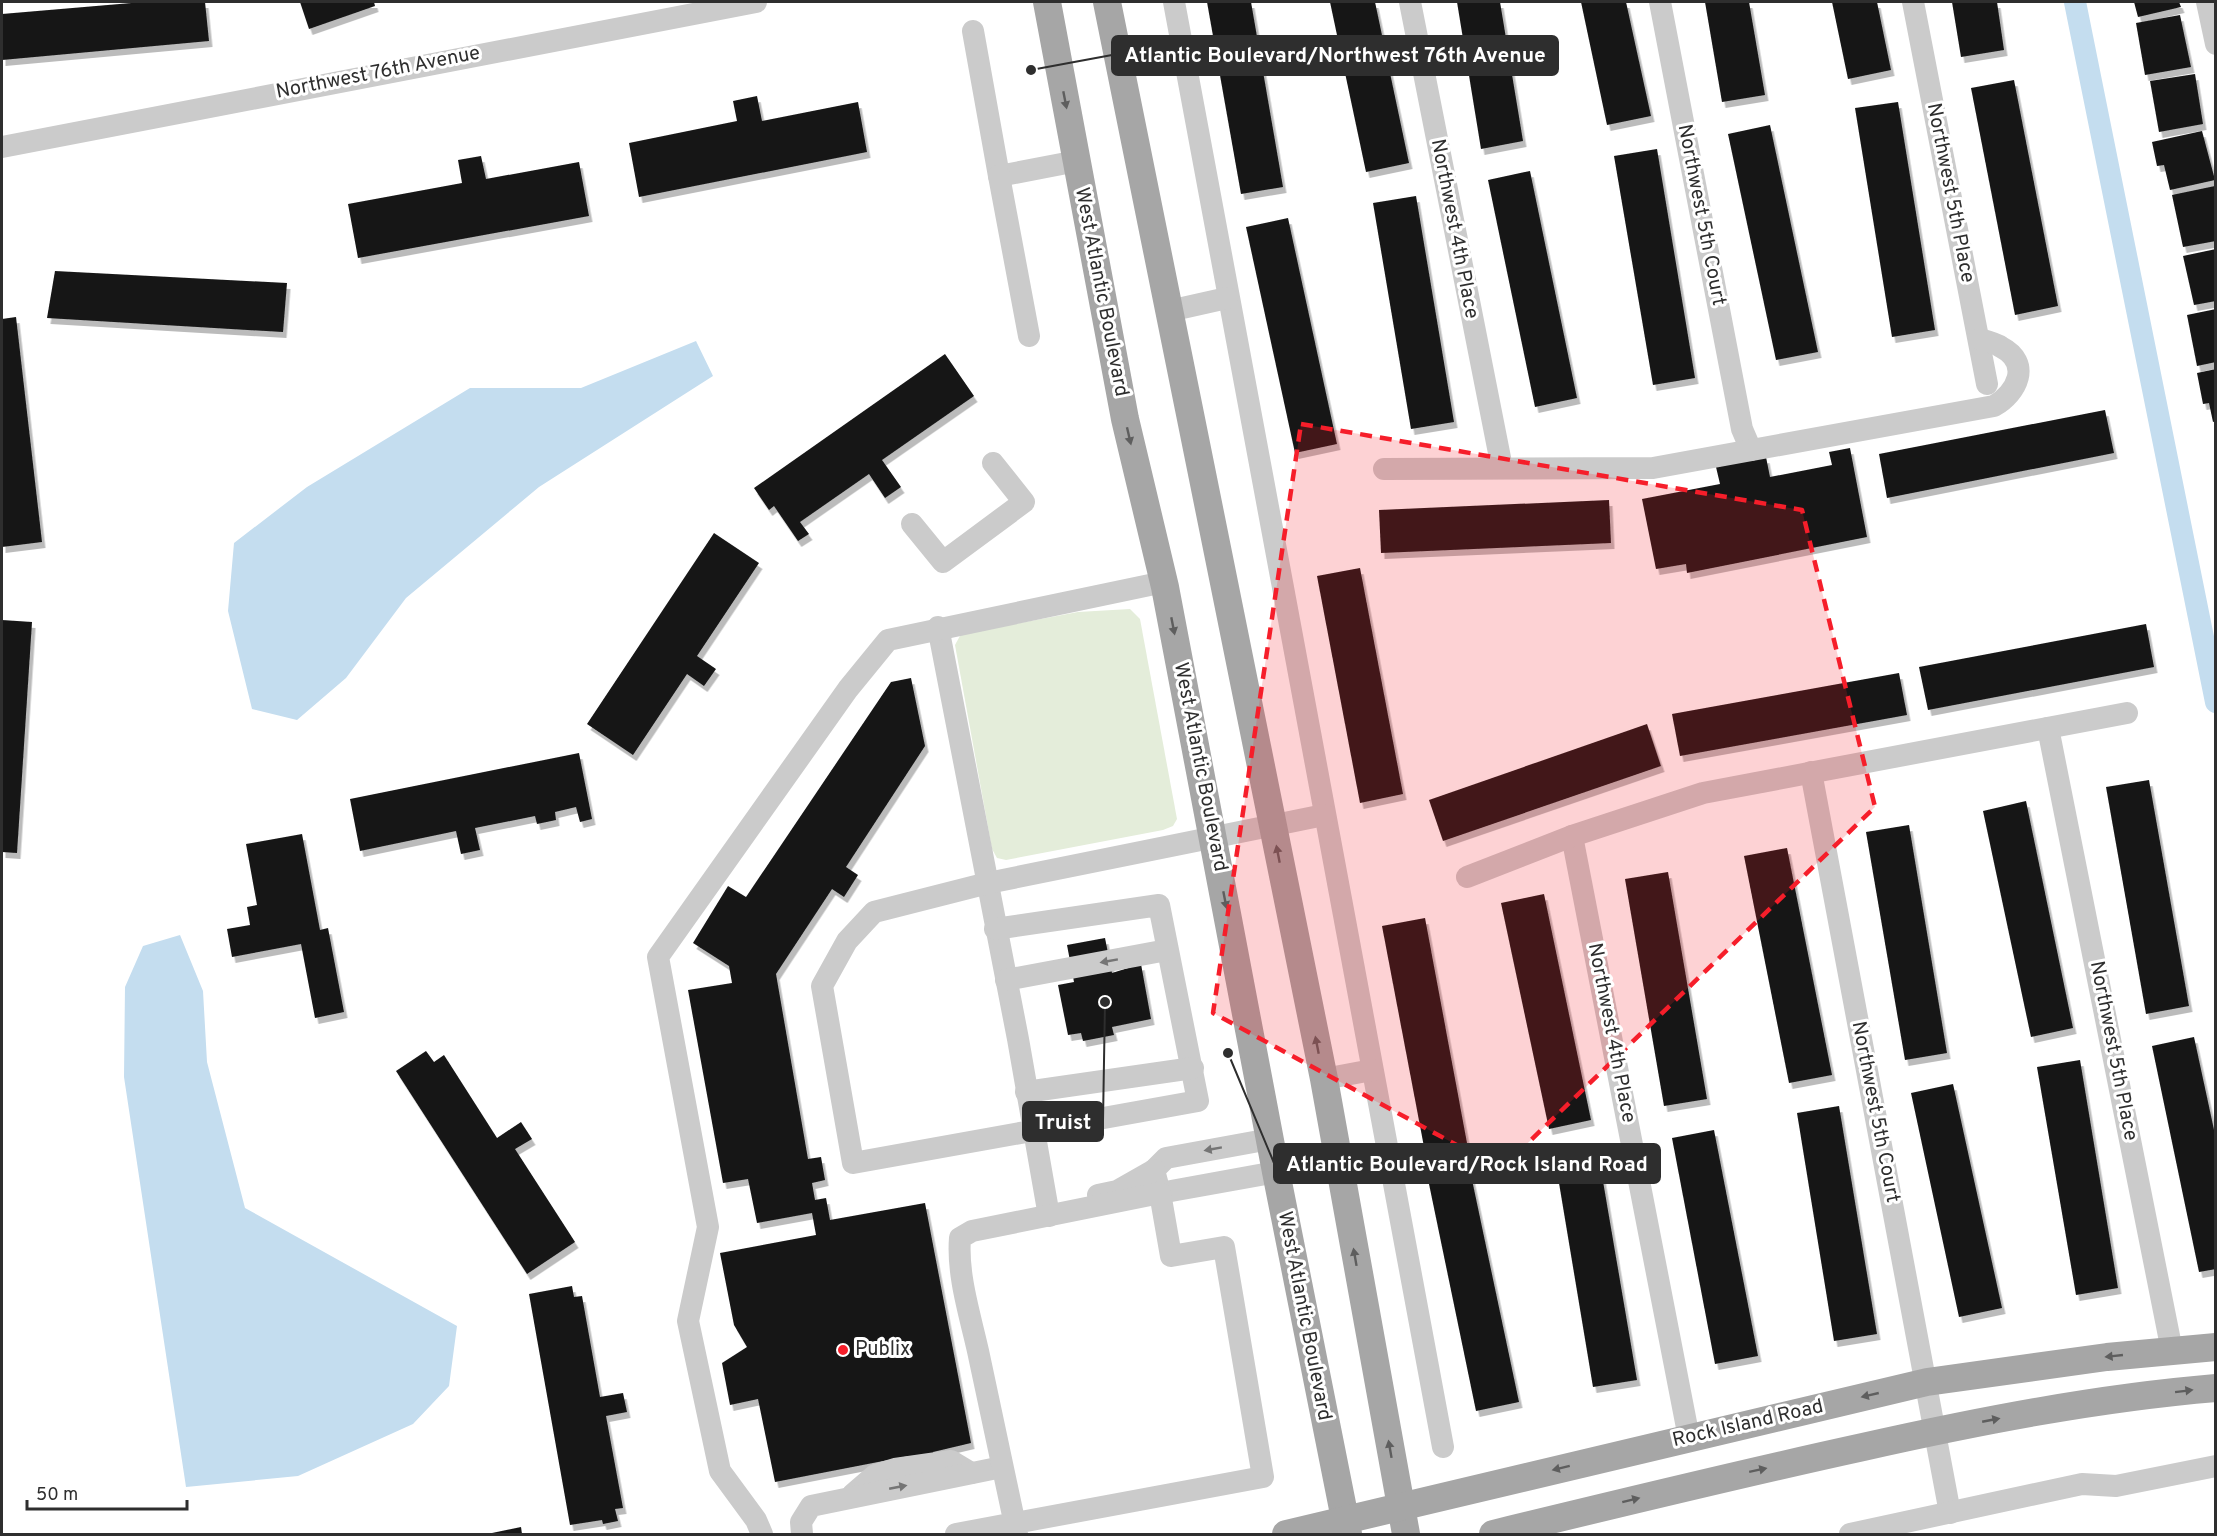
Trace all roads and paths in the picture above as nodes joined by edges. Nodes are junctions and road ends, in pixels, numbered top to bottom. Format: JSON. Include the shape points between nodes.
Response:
{"nodes":[{"id":1,"x":756,"y":2,"type":"edge"},
{"id":2,"x":1047,"y":2,"type":"edge"},
{"id":3,"x":1107,"y":2,"type":"edge"},
{"id":4,"x":1174,"y":2,"type":"edge"},
{"id":5,"x":1410,"y":2,"type":"edge"},
{"id":6,"x":1660,"y":2,"type":"edge"},
{"id":7,"x":1913,"y":2,"type":"edge"},
{"id":8,"x":2207,"y":2,"type":"edge"},
{"id":9,"x":973,"y":31,"type":"dead end"},
{"id":10,"x":2216,"y":44,"type":"edge"},
{"id":11,"x":2,"y":147,"type":"edge"},
{"id":12,"x":1077,"y":160,"type":"junction"},
{"id":13,"x":999,"y":176,"type":"junction"},
{"id":14,"x":1227,"y":298,"type":"junction"},
{"id":15,"x":1169,"y":311,"type":"junction"},
{"id":16,"x":1029,"y":336,"type":"dead end"},
{"id":17,"x":1979,"y":339,"type":"junction"},
{"id":18,"x":1988,"y":384,"type":"dead end"},
{"id":19,"x":1746,"y":440,"type":"junction"},
{"id":20,"x":993,"y":463,"type":"dead end"},
{"id":21,"x":1500,"y":463,"type":"junction"},
{"id":22,"x":1384,"y":470,"type":"dead end"},
{"id":23,"x":912,"y":524,"type":"dead end"},
{"id":24,"x":1164,"y":582,"type":"dead end"},
{"id":25,"x":938,"y":627,"type":"junction"},
{"id":26,"x":2127,"y":713,"type":"dead end"},
{"id":27,"x":2048,"y":728,"type":"junction"},
{"id":28,"x":1812,"y":783,"type":"junction"},
{"id":29,"x":1324,"y":815,"type":"junction"},
{"id":30,"x":1273,"y":825,"type":"junction"},
{"id":31,"x":1214,"y":837,"type":"junction"},
{"id":32,"x":1572,"y":838,"type":"junction"},
{"id":33,"x":1467,"y":877,"type":"dead end"},
{"id":34,"x":988,"y":883,"type":"junction"},
{"id":35,"x":995,"y":929,"type":"junction"},
{"id":36,"x":1167,"y":950,"type":"junction"},
{"id":37,"x":1006,"y":980,"type":"junction"},
{"id":38,"x":1193,"y":1068,"type":"junction"},
{"id":39,"x":1372,"y":1070,"type":"junction"},
{"id":40,"x":1324,"y":1079,"type":"junction"},
{"id":41,"x":1026,"y":1092,"type":"junction"},
{"id":42,"x":1032,"y":1130,"type":"junction"},
{"id":43,"x":1270,"y":1139,"type":"junction"},
{"id":44,"x":1154,"y":1170,"type":"junction"},
{"id":45,"x":1276,"y":1172,"type":"junction"},
{"id":46,"x":1160,"y":1193,"type":"junction"},
{"id":47,"x":1049,"y":1216,"type":"junction"},
{"id":48,"x":2216,"y":1347,"type":"edge"},
{"id":49,"x":2172,"y":1351,"type":"junction"},
{"id":50,"x":1927,"y":1382,"type":"junction"},
{"id":51,"x":2216,"y":1388,"type":"edge"},
{"id":52,"x":1934,"y":1431,"type":"junction"},
{"id":53,"x":1689,"y":1437,"type":"junction"},
{"id":54,"x":1443,"y":1447,"type":"dead end"},
{"id":55,"x":2216,"y":1466,"type":"edge"},
{"id":56,"x":997,"y":1468,"type":"dead end"},
{"id":57,"x":1400,"y":1507,"type":"junction"},
{"id":58,"x":1950,"y":1513,"type":"junction"},
{"id":59,"x":1346,"y":1527,"type":"edge"},
{"id":60,"x":762,"y":1534,"type":"edge"},
{"id":61,"x":802,"y":1534,"type":"edge"},
{"id":62,"x":957,"y":1534,"type":"edge"},
{"id":63,"x":1003,"y":1534,"type":"edge"},
{"id":64,"x":1017,"y":1534,"type":"edge"},
{"id":65,"x":1286,"y":1534,"type":"edge"},
{"id":66,"x":1406,"y":1534,"type":"edge"},
{"id":67,"x":1493,"y":1534,"type":"edge"},
{"id":68,"x":1850,"y":1534,"type":"edge"}],
"edges":[{"from":1,"to":11,"type":"street","name":"Northwest 76th Avenue"},
{"from":2,"to":12,"type":"main road","name":"West Atlantic Boulevard","one_way":true},
{"from":3,"to":15,"type":"main road"},
{"from":4,"to":14,"type":"street"},
{"from":5,"to":21,"type":"street","name":"Northwest 4th Place"},
{"from":6,"to":19,"type":"street","name":"Northwest 5th Court"},
{"from":7,"to":17,"type":"street","name":"Northwest 5th Place"},
{"from":8,"to":10,"type":"street"},
{"from":9,"to":13,"type":"street"},
{"from":12,"to":13,"type":"street"},
{"from":12,"to":31,"type":"main road","name":"West Atlantic Boulevard","one_way":true,"via":[[1125,419],[1165,587]]},
{"from":13,"to":16,"type":"street"},
{"from":14,"to":15,"type":"street"},
{"from":14,"to":29,"type":"street"},
{"from":15,"to":30,"type":"main road"},
{"from":17,"to":18,"type":"street","name":"Northwest 5th Place"},
{"from":17,"to":19,"type":"street","via":[[2004,348],[2017,365],[2015,389],[1994,406]]},
{"from":19,"to":21,"type":"street","via":[[1653,468]]},
{"from":20,"to":23,"type":"street","via":[[1024,502],[943,562]]},
{"from":21,"to":22,"type":"street"},
{"from":24,"to":25,"type":"street"},
{"from":25,"to":34,"type":"street"},
{"from":25,"to":60,"type":"street","via":[[888,640],[848,689],[658,957],[708,1227],[688,1321],[720,1471]]},
{"from":26,"to":27,"type":"street"},
{"from":27,"to":28,"type":"street"},
{"from":27,"to":49,"type":"street","name":"Northwest 5th Place"},
{"from":28,"to":32,"type":"street","via":[[1703,793]]},
{"from":28,"to":50,"type":"street","name":"Northwest 5th Court"},
{"from":29,"to":30,"type":"street"},
{"from":29,"to":39,"type":"street"},
{"from":30,"to":31,"type":"street"},
{"from":40,"to":30,"type":"main road","one_way":true},
{"from":31,"to":34,"type":"street"},
{"from":31,"to":43,"type":"main road","name":"West Atlantic Boulevard","one_way":true},
{"from":32,"to":33,"type":"street"},
{"from":32,"to":53,"type":"street","name":"Northwest 4th Place"},
{"from":34,"to":35,"type":"street"},
{"from":34,"to":42,"type":"street","via":[[874,912],[847,940],[822,986],[853,1163]]},
{"from":35,"to":36,"type":"street","via":[[1159,905]]},
{"from":35,"to":37,"type":"street"},
{"from":36,"to":37,"type":"street","one_way":true},
{"from":36,"to":38,"type":"street"},
{"from":37,"to":41,"type":"street"},
{"from":38,"to":41,"type":"street"},
{"from":38,"to":42,"type":"street","via":[[1198,1101]]},
{"from":39,"to":40,"type":"street"},
{"from":39,"to":54,"type":"street"},
{"from":57,"to":40,"type":"main road","one_way":true},
{"from":41,"to":42,"type":"street"},
{"from":42,"to":47,"type":"street"},
{"from":43,"to":44,"type":"street","one_way":true,"via":[[1166,1158]]},
{"from":43,"to":45,"type":"main road","name":"West Atlantic Boulevard"},
{"from":44,"to":46,"type":"street"},
{"from":44,"to":63,"type":"street","via":[[1116,1191],[959,1225],[951,1235],[951,1259]]},
{"from":45,"to":46,"type":"street"},
{"from":45,"to":59,"type":"main road","name":"West Atlantic Boulevard"},
{"from":46,"to":47,"type":"street"},
{"from":46,"to":62,"type":"street","via":[[1172,1256],[1224,1247],[1263,1477]]},
{"from":47,"to":64,"type":"street","via":[[972,1231],[960,1238],[967,1298]]},
{"from":48,"to":49,"type":"main road","name":"Rock Island Road"},
{"from":49,"to":50,"type":"main road","name":"Rock Island Road","one_way":true},
{"from":50,"to":52,"type":"street","name":"Northwest 5th Court"},
{"from":50,"to":53,"type":"main road","name":"Rock Island Road","one_way":true},
{"from":52,"to":51,"type":"main road","one_way":true,"via":[[2031,1412]]},
{"from":52,"to":58,"type":"street","name":"Northwest 5th Court"},
{"from":67,"to":52,"type":"main road","one_way":true,"via":[[1701,1482]]},
{"from":53,"to":57,"type":"main road","name":"Rock Island Road","one_way":true},
{"from":55,"to":58,"type":"street","via":[[2116,1486],[2082,1484]]},
{"from":61,"to":56,"type":"street","one_way":true,"via":[[801,1522],[811,1506]]},
{"from":57,"to":59,"type":"main road","name":"Rock Island Road"},
{"from":57,"to":66,"type":"main road"},
{"from":58,"to":68,"type":"street"},
{"from":59,"to":65,"type":"main road","name":"Rock Island Road"}]}
